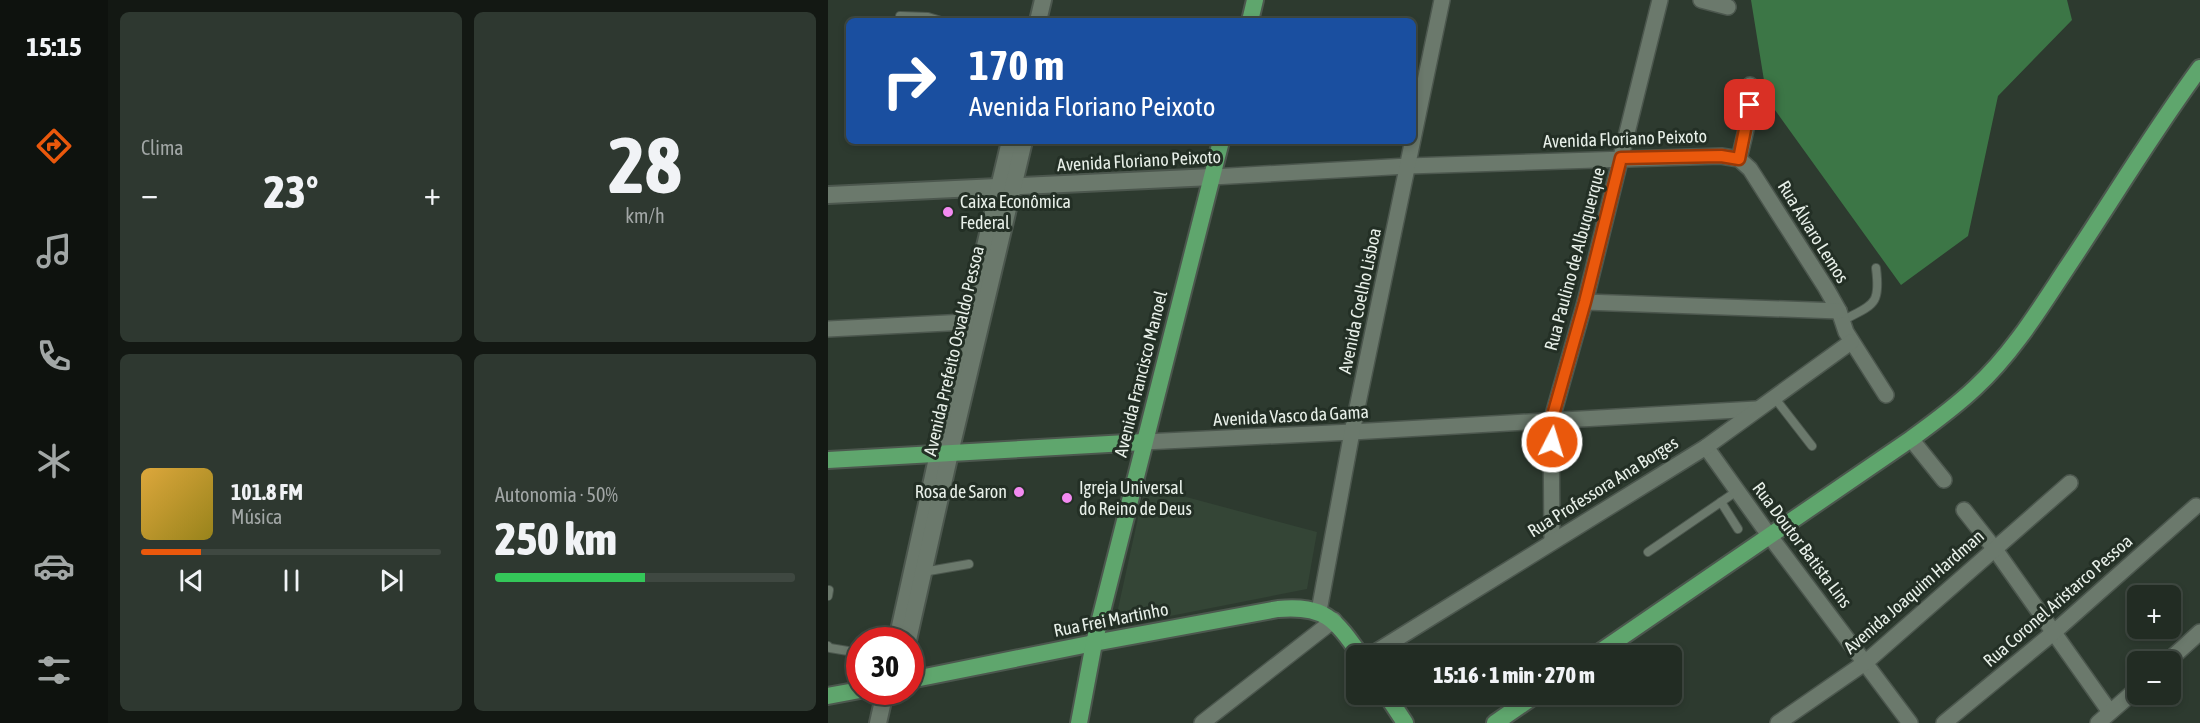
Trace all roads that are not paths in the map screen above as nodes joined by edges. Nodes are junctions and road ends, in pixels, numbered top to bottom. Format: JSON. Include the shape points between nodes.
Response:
{"nodes":[{"id":1,"x":1043,"y":0,"type":"edge"},
{"id":2,"x":1054,"y":0,"type":"edge"},
{"id":3,"x":1255,"y":0,"type":"edge"},
{"id":4,"x":1442,"y":0,"type":"edge"},
{"id":5,"x":1660,"y":0,"type":"edge"},
{"id":6,"x":1701,"y":0,"type":"edge"},
{"id":7,"x":1728,"y":8,"type":"dead end"},
{"id":8,"x":900,"y":16,"type":"dead end"},
{"id":9,"x":931,"y":18,"type":"edge"},
{"id":10,"x":1039,"y":18,"type":"edge"},
{"id":11,"x":1051,"y":18,"type":"edge"},
{"id":12,"x":1251,"y":18,"type":"edge"},
{"id":13,"x":2200,"y":68,"type":"edge"},
{"id":14,"x":1750,"y":85,"type":"dead end"},
{"id":15,"x":1416,"y":127,"type":"edge"},
{"id":16,"x":1017,"y":144,"type":"edge"},
{"id":17,"x":1220,"y":144,"type":"edge"},
{"id":18,"x":1413,"y":144,"type":"edge"},
{"id":19,"x":1621,"y":158,"type":"junction"},
{"id":20,"x":1739,"y":159,"type":"junction"},
{"id":21,"x":1408,"y":166,"type":"junction"},
{"id":22,"x":1212,"y":177,"type":"junction"},
{"id":23,"x":1007,"y":186,"type":"junction"},
{"id":24,"x":828,"y":195,"type":"edge"},
{"id":25,"x":1876,"y":268,"type":"dead end"},
{"id":26,"x":1585,"y":302,"type":"junction"},
{"id":27,"x":1840,"y":316,"type":"junction"},
{"id":28,"x":974,"y":323,"type":"junction"},
{"id":29,"x":828,"y":329,"type":"edge"},
{"id":30,"x":1851,"y":342,"type":"junction"},
{"id":31,"x":1886,"y":395,"type":"dead end"},
{"id":32,"x":1773,"y":396,"type":"junction"},
{"id":33,"x":1756,"y":409,"type":"junction"},
{"id":34,"x":1551,"y":422,"type":"junction"},
{"id":35,"x":1352,"y":432,"type":"junction"},
{"id":36,"x":1911,"y":439,"type":"junction"},
{"id":37,"x":1144,"y":442,"type":"junction"},
{"id":38,"x":1812,"y":446,"type":"dead end"},
{"id":39,"x":1706,"y":447,"type":"junction"},
{"id":40,"x":944,"y":454,"type":"junction"},
{"id":41,"x":828,"y":460,"type":"edge"},
{"id":42,"x":1944,"y":480,"type":"dead end"},
{"id":43,"x":2070,"y":483,"type":"dead end"},
{"id":44,"x":1737,"y":491,"type":"junction"},
{"id":45,"x":1721,"y":502,"type":"junction"},
{"id":46,"x":2196,"y":506,"type":"dead end"},
{"id":47,"x":1964,"y":510,"type":"dead end"},
{"id":48,"x":1738,"y":529,"type":"dead end"},
{"id":49,"x":1770,"y":536,"type":"junction"},
{"id":50,"x":1552,"y":542,"type":"junction"},
{"id":51,"x":1994,"y":548,"type":"junction"},
{"id":52,"x":1648,"y":552,"type":"dead end"},
{"id":53,"x":969,"y":564,"type":"dead end"},
{"id":54,"x":923,"y":572,"type":"junction"},
{"id":55,"x":1326,"y":616,"type":"junction"},
{"id":56,"x":900,"y":627,"type":"edge"},
{"id":57,"x":911,"y":627,"type":"edge"},
{"id":58,"x":2200,"y":632,"type":"edge"},
{"id":59,"x":2053,"y":633,"type":"junction"},
{"id":60,"x":1094,"y":643,"type":"junction"},
{"id":61,"x":1351,"y":645,"type":"edge"},
{"id":62,"x":1387,"y":645,"type":"edge"},
{"id":63,"x":1610,"y":645,"type":"edge"},
{"id":64,"x":828,"y":646,"type":"edge"},
{"id":65,"x":846,"y":651,"type":"edge"},
{"id":66,"x":2179,"y":651,"type":"edge"},
{"id":67,"x":1866,"y":663,"type":"junction"},
{"id":68,"x":924,"y":677,"type":"edge"},
{"id":69,"x":846,"y":693,"type":"edge"},
{"id":70,"x":828,"y":696,"type":"edge"},
{"id":71,"x":2127,"y":697,"type":"edge"},
{"id":72,"x":882,"y":705,"type":"edge"},
{"id":73,"x":894,"y":705,"type":"edge"},
{"id":74,"x":1391,"y":705,"type":"edge"},
{"id":75,"x":1521,"y":705,"type":"edge"},
{"id":76,"x":2110,"y":712,"type":"junction"},
{"id":77,"x":1399,"y":721,"type":"edge"},
{"id":78,"x":878,"y":723,"type":"edge"},
{"id":79,"x":889,"y":723,"type":"edge"},
{"id":80,"x":1079,"y":723,"type":"edge"},
{"id":81,"x":1202,"y":723,"type":"edge"},
{"id":82,"x":1495,"y":723,"type":"edge"},
{"id":83,"x":1778,"y":723,"type":"edge"},
{"id":84,"x":1910,"y":723,"type":"edge"},
{"id":85,"x":1944,"y":723,"type":"edge"},
{"id":86,"x":2098,"y":723,"type":"edge"}],
"edges":[{"from":1,"to":10,"type":"street"},
{"from":2,"to":11,"type":"street"},
{"from":3,"to":12,"type":"main road"},
{"from":4,"to":15,"type":"street","name":"Avenida Coelho Lisboa"},
{"from":5,"to":19,"type":"street","name":"Rua Paulino de Albuquerque"},
{"from":6,"to":7,"type":"street"},
{"from":8,"to":9,"type":"lane"},
{"from":13,"to":36,"type":"main road","via":[[2000,362],[1976,388]]},
{"from":14,"to":20,"type":"street","via":[[1749,117]]},
{"from":16,"to":23,"type":"street","name":"Avenida Prefeito Osvaldo Pessoa"},
{"from":17,"to":22,"type":"main road","name":"Avenida Francisco Manoel"},
{"from":18,"to":21,"type":"street","name":"Avenida Coelho Lisboa"},
{"from":19,"to":20,"type":"street","name":"Avenida Floriano Peixoto"},
{"from":19,"to":21,"type":"street","name":"Avenida Floriano Peixoto"},
{"from":19,"to":26,"type":"street","name":"Rua Paulino de Albuquerque"},
{"from":20,"to":27,"type":"street","name":"Rua Álvaro Lemos","via":[[1750,169]]},
{"from":21,"to":22,"type":"street","name":"Avenida Floriano Peixoto"},
{"from":21,"to":35,"type":"street","name":"Avenida Coelho Lisboa"},
{"from":22,"to":23,"type":"street","name":"Avenida Floriano Peixoto"},
{"from":22,"to":37,"type":"main road","name":"Avenida Francisco Manoel"},
{"from":23,"to":24,"type":"street","name":"Avenida Floriano Peixoto"},
{"from":23,"to":28,"type":"street","name":"Avenida Prefeito Osvaldo Pessoa"},
{"from":25,"to":27,"type":"lane","via":[[1879,290],[1875,301]]},
{"from":26,"to":27,"type":"street"},
{"from":26,"to":34,"type":"street","name":"Rua Paulino de Albuquerque"},
{"from":27,"to":30,"type":"street","name":"Rua Álvaro Lemos"},
{"from":28,"to":29,"type":"street"},
{"from":28,"to":40,"type":"street","name":"Avenida Prefeito Osvaldo Pessoa"},
{"from":30,"to":31,"type":"street","name":"Rua Álvaro Lemos"},
{"from":30,"to":32,"type":"street","name":"Rua Professora Ana Borges"},
{"from":32,"to":33,"type":"street","name":"Rua Professora Ana Borges"},
{"from":32,"to":38,"type":"lane"},
{"from":33,"to":34,"type":"street","name":"Avenida Vasco da Gama"},
{"from":33,"to":39,"type":"street","name":"Rua Professora Ana Borges"},
{"from":34,"to":35,"type":"street","name":"Avenida Vasco da Gama"},
{"from":34,"to":50,"type":"street","name":"Rua Paulino de Albuquerque"},
{"from":35,"to":37,"type":"street","name":"Avenida Vasco da Gama"},
{"from":35,"to":55,"type":"street","name":"Avenida Coelho Lisboa"},
{"from":36,"to":42,"type":"street"},
{"from":36,"to":49,"type":"main road"},
{"from":37,"to":40,"type":"main road","name":"Avenida Vasco da Gama"},
{"from":37,"to":60,"type":"main road","name":"Avenida Francisco Manoel"},
{"from":39,"to":44,"type":"street","name":"Rua Doutor Batista Lins"},
{"from":39,"to":50,"type":"street","name":"Rua Professora Ana Borges"},
{"from":40,"to":41,"type":"main road","name":"Avenida Vasco da Gama"},
{"from":40,"to":54,"type":"street","name":"Avenida Prefeito Osvaldo Pessoa"},
{"from":40,"to":56,"type":"street","name":"Avenida Prefeito Osvaldo Pessoa"},
{"from":43,"to":51,"type":"street","name":"Avenida Joaquim Hardman"},
{"from":44,"to":45,"type":"lane"},
{"from":44,"to":49,"type":"street","name":"Rua Doutor Batista Lins"},
{"from":45,"to":48,"type":"lane"},
{"from":45,"to":52,"type":"lane"},
{"from":46,"to":59,"type":"street","name":"Rua Coronel Aristarco Pessoa"},
{"from":47,"to":51,"type":"street"},
{"from":49,"to":63,"type":"main road"},
{"from":49,"to":67,"type":"street","name":"Rua Doutor Batista Lins"},
{"from":50,"to":62,"type":"street","name":"Rua Professora Ana Borges"},
{"from":51,"to":59,"type":"street"},
{"from":51,"to":67,"type":"street","name":"Avenida Joaquim Hardman"},
{"from":53,"to":54,"type":"lane"},
{"from":54,"to":57,"type":"street","name":"Avenida Prefeito Osvaldo Pessoa"},
{"from":55,"to":60,"type":"main road","name":"Rua Frei Martinho","via":[[1297,608],[1278,609]]},
{"from":55,"to":61,"type":"main road"},
{"from":55,"to":81,"type":"street"},
{"from":58,"to":66,"type":"street"},
{"from":59,"to":76,"type":"street"},
{"from":59,"to":85,"type":"street","name":"Rua Coronel Aristarco Pessoa"},
{"from":60,"to":68,"type":"main road","name":"Rua Frei Martinho"},
{"from":60,"to":80,"type":"main road","name":"Avenida Francisco Manoel"},
{"from":64,"to":65,"type":"lane"},
{"from":67,"to":83,"type":"street","name":"Avenida Joaquim Hardman"},
{"from":67,"to":84,"type":"street","name":"Rua Doutor Batista Lins"},
{"from":69,"to":70,"type":"main road"},
{"from":71,"to":76,"type":"street"},
{"from":72,"to":78,"type":"street"},
{"from":73,"to":79,"type":"street"},
{"from":74,"to":77,"type":"main road"},
{"from":75,"to":82,"type":"main road"},
{"from":76,"to":86,"type":"street"}]}
